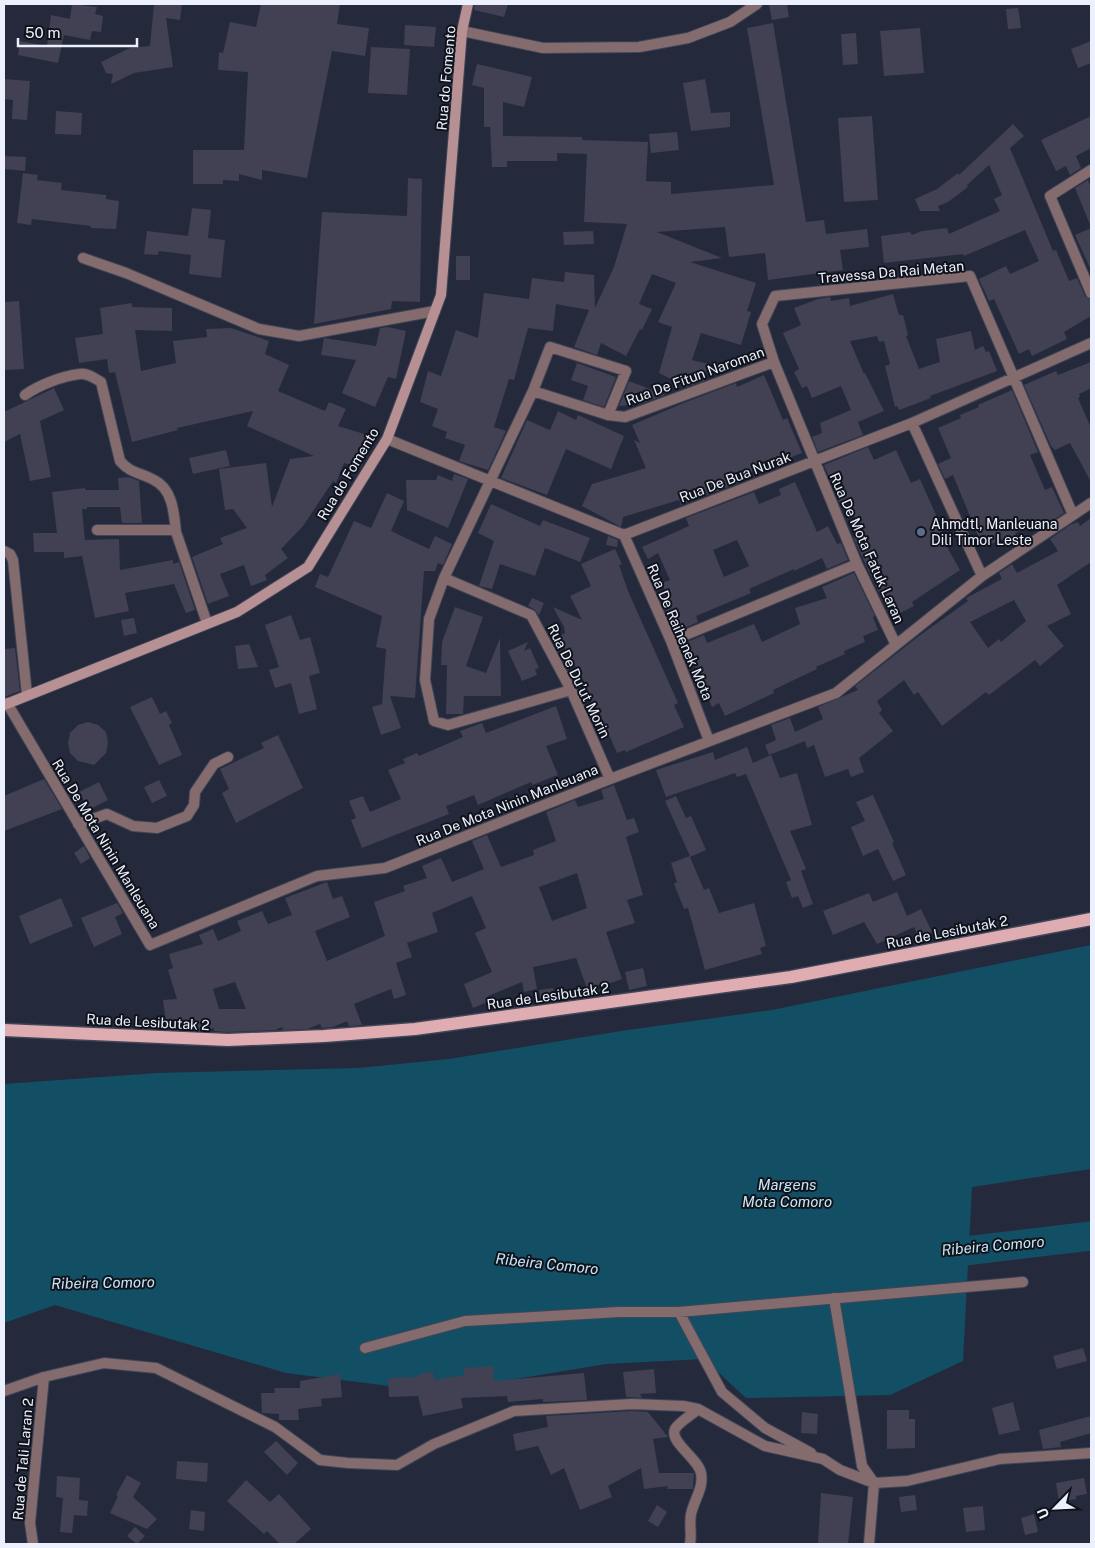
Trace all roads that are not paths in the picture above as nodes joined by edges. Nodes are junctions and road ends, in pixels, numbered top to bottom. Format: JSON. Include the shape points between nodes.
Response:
{"nodes":[{"id":1,"x":468,"y":4,"type":"edge"},
{"id":2,"x":757,"y":4,"type":"edge"},
{"id":3,"x":462,"y":31,"type":"junction"},
{"id":4,"x":1091,"y":170,"type":"edge"},
{"id":5,"x":83,"y":258,"type":"dead end"},
{"id":6,"x":1091,"y":293,"type":"edge"},
{"id":7,"x":435,"y":311,"type":"junction"},
{"id":8,"x":1091,"y":343,"type":"edge"},
{"id":9,"x":774,"y":362,"type":"junction"},
{"id":10,"x":1014,"y":378,"type":"junction"},
{"id":11,"x":533,"y":391,"type":"junction"},
{"id":12,"x":24,"y":395,"type":"dead end"},
{"id":13,"x":608,"y":415,"type":"junction"},
{"id":14,"x":912,"y":423,"type":"junction"},
{"id":15,"x":387,"y":439,"type":"junction"},
{"id":16,"x":814,"y":461,"type":"junction"},
{"id":17,"x":491,"y":483,"type":"junction"},
{"id":18,"x":1091,"y":502,"type":"edge"},
{"id":19,"x":1073,"y":515,"type":"junction"},
{"id":20,"x":97,"y":530,"type":"dead end"},
{"id":21,"x":176,"y":532,"type":"junction"},
{"id":22,"x":624,"y":535,"type":"junction"},
{"id":23,"x":4,"y":551,"type":"edge"},
{"id":24,"x":857,"y":564,"type":"junction"},
{"id":25,"x":982,"y":576,"type":"junction"},
{"id":26,"x":444,"y":578,"type":"junction"},
{"id":27,"x":207,"y":623,"type":"junction"},
{"id":28,"x":671,"y":641,"type":"junction"},
{"id":29,"x":896,"y":645,"type":"junction"},
{"id":30,"x":571,"y":690,"type":"junction"},
{"id":31,"x":27,"y":695,"type":"junction"},
{"id":32,"x":6,"y":704,"type":"edge"},
{"id":33,"x":709,"y":741,"type":"junction"},
{"id":34,"x":228,"y":757,"type":"dead end"},
{"id":35,"x":610,"y":779,"type":"junction"},
{"id":36,"x":78,"y":824,"type":"junction"},
{"id":37,"x":1091,"y":919,"type":"edge"},
{"id":38,"x":4,"y":1030,"type":"edge"},
{"id":39,"x":1023,"y":1282,"type":"dead end"},
{"id":40,"x":834,"y":1298,"type":"junction"},
{"id":41,"x":679,"y":1312,"type":"junction"},
{"id":42,"x":365,"y":1348,"type":"dead end"},
{"id":43,"x":44,"y":1377,"type":"junction"},
{"id":44,"x":4,"y":1390,"type":"edge"},
{"id":45,"x":698,"y":1409,"type":"junction"},
{"id":46,"x":1091,"y":1453,"type":"edge"},
{"id":47,"x":823,"y":1460,"type":"junction"},
{"id":48,"x":874,"y":1483,"type":"junction"},
{"id":49,"x":33,"y":1544,"type":"edge"},
{"id":50,"x":690,"y":1544,"type":"edge"},
{"id":51,"x":870,"y":1544,"type":"edge"}],
"edges":[{"from":1,"to":3,"type":"street","name":"Rua do Fomento"},
{"from":2,"to":3,"type":"street","via":[[730,22],[688,38],[639,47],[543,48]]},
{"from":3,"to":7,"type":"street","name":"Rua do Fomento","via":[[441,295]]},
{"from":4,"to":6,"type":"street","via":[[1050,196]]},
{"from":5,"to":7,"type":"street","via":[[259,329],[299,336]]},
{"from":7,"to":15,"type":"street","name":"Rua do Fomento"},
{"from":8,"to":10,"type":"street","name":"Rua De Bua Nurak"},
{"from":9,"to":10,"type":"street","name":"Travessa Da Rai Metan","via":[[762,324],[775,296],[970,276]]},
{"from":9,"to":13,"type":"street","name":"Rua De Fitun Naroman","via":[[626,417]]},
{"from":9,"to":16,"type":"street","name":"Rua De Fitun Naroman"},
{"from":10,"to":14,"type":"street","name":"Rua De Bua Nurak"},
{"from":10,"to":19,"type":"street"},
{"from":11,"to":13,"type":"street","name":"Rua De Fitun Naroman"},
{"from":11,"to":13,"type":"street","via":[[550,347],[626,372]]},
{"from":11,"to":17,"type":"street"},
{"from":12,"to":21,"type":"street","via":[[40,386],[79,374],[90,375],[101,382],[120,461],[128,470],[155,480],[165,488],[174,508]]},
{"from":14,"to":16,"type":"street","name":"Rua De Bua Nurak"},
{"from":14,"to":25,"type":"street"},
{"from":15,"to":17,"type":"street"},
{"from":15,"to":27,"type":"street","name":"Rua do Fomento","via":[[308,567],[237,612]]},
{"from":16,"to":22,"type":"street","name":"Rua De Bua Nurak"},
{"from":16,"to":24,"type":"street","name":"Rua De Mota Fatuk Laran"},
{"from":17,"to":22,"type":"street"},
{"from":17,"to":26,"type":"street"},
{"from":18,"to":19,"type":"street","name":"Rua De Mota Ninin Manleuana"},
{"from":19,"to":25,"type":"street","name":"Rua De Mota Ninin Manleuana"},
{"from":20,"to":21,"type":"street"},
{"from":21,"to":27,"type":"street"},
{"from":22,"to":28,"type":"street","name":"Rua De Raihenek Mota"},
{"from":23,"to":31,"type":"street","via":[[13,560]]},
{"from":24,"to":28,"type":"street"},
{"from":24,"to":29,"type":"street","name":"Rua De Mota Fatuk Laran"},
{"from":25,"to":29,"type":"street","name":"Rua De Mota Ninin Manleuana"},
{"from":26,"to":30,"type":"street","name":"Rua De Du’ut Morin","via":[[531,616]]},
{"from":26,"to":30,"type":"street","via":[[429,619],[425,680],[434,721],[448,725]]},
{"from":27,"to":31,"type":"street","name":"Rua do Fomento"},
{"from":28,"to":33,"type":"street","name":"Rua De Raihenek Mota"},
{"from":29,"to":33,"type":"street","name":"Rua De Mota Ninin Manleuana","via":[[836,693]]},
{"from":30,"to":35,"type":"street","name":"Rua De Du’ut Morin"},
{"from":31,"to":32,"type":"street","name":"Rua do Fomento"},
{"from":32,"to":36,"type":"street","name":"Rua De Mota Ninin Manleuana"},
{"from":33,"to":35,"type":"street","name":"Rua De Mota Ninin Manleuana"},
{"from":34,"to":36,"type":"street","via":[[214,764],[195,792],[194,805],[187,816],[157,828],[133,826],[106,814]]},
{"from":35,"to":36,"type":"street","name":"Rua De Mota Ninin Manleuana","via":[[385,868],[317,876],[150,945]]},
{"from":37,"to":38,"type":"main road","name":"Rua de Lesibutak 2","via":[[791,977],[415,1029],[228,1040]]},
{"from":39,"to":40,"type":"street"},
{"from":40,"to":41,"type":"street"},
{"from":40,"to":48,"type":"street","via":[[862,1466]]},
{"from":41,"to":42,"type":"street","via":[[619,1312],[465,1321]]},
{"from":41,"to":47,"type":"street","via":[[722,1392],[765,1428]]},
{"from":43,"to":44,"type":"street"},
{"from":43,"to":45,"type":"street","via":[[104,1363],[156,1368],[275,1427],[320,1460],[397,1465],[434,1444],[514,1411],[632,1404]]},
{"from":43,"to":49,"type":"street","name":"Rua de Tali Laran 2","via":[[30,1523]]},
{"from":45,"to":47,"type":"street","via":[[765,1446]]},
{"from":45,"to":50,"type":"street","via":[[676,1428],[674,1436],[699,1466],[702,1476],[692,1512]]},
{"from":46,"to":48,"type":"street","via":[[1000,1459],[907,1481]]},
{"from":47,"to":48,"type":"street"},
{"from":48,"to":51,"type":"street"}]}
